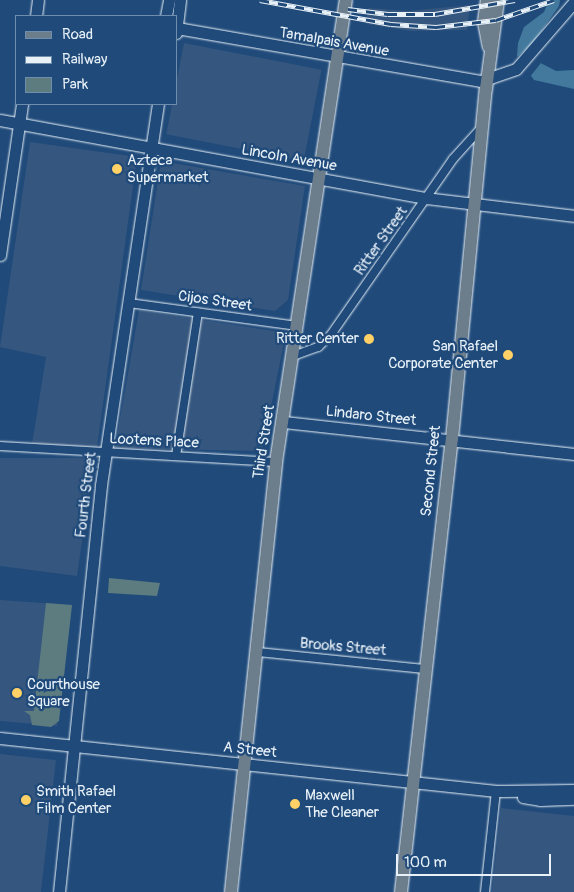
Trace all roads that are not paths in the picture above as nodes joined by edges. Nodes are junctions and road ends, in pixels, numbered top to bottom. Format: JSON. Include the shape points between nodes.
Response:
{"nodes":[{"id":1,"x":38,"y":0,"type":"edge"},
{"id":2,"x":167,"y":0,"type":"edge"},
{"id":3,"x":180,"y":0,"type":"edge"},
{"id":4,"x":346,"y":0,"type":"edge"},
{"id":5,"x":486,"y":0,"type":"edge"},
{"id":6,"x":498,"y":0,"type":"edge"},
{"id":7,"x":574,"y":2,"type":"edge"},
{"id":8,"x":36,"y":15,"type":"edge"},
{"id":9,"x":166,"y":15,"type":"edge"},
{"id":10,"x":178,"y":21,"type":"edge"},
{"id":11,"x":178,"y":31,"type":"edge"},
{"id":12,"x":490,"y":52,"type":"junction"},
{"id":13,"x":337,"y":58,"type":"junction"},
{"id":14,"x":487,"y":80,"type":"junction"},
{"id":15,"x":22,"y":105,"type":"edge"},
{"id":16,"x":158,"y":105,"type":"edge"},
{"id":17,"x":0,"y":120,"type":"edge"},
{"id":18,"x":20,"y":124,"type":"junction"},
{"id":19,"x":482,"y":127,"type":"junction"},
{"id":20,"x":152,"y":148,"type":"junction"},
{"id":21,"x":320,"y":179,"type":"junction"},
{"id":22,"x":426,"y":198,"type":"junction"},
{"id":23,"x":4,"y":202,"type":"edge"},
{"id":24,"x":475,"y":206,"type":"junction"},
{"id":25,"x":574,"y":216,"type":"edge"},
{"id":26,"x":0,"y":255,"type":"edge"},
{"id":27,"x":129,"y":303,"type":"junction"},
{"id":28,"x":198,"y":313,"type":"junction"},
{"id":29,"x":297,"y":326,"type":"junction"},
{"id":30,"x":293,"y":356,"type":"junction"},
{"id":31,"x":284,"y":422,"type":"junction"},
{"id":32,"x":452,"y":439,"type":"junction"},
{"id":33,"x":0,"y":446,"type":"edge"},
{"id":34,"x":106,"y":452,"type":"junction"},
{"id":35,"x":574,"y":454,"type":"edge"},
{"id":36,"x":176,"y":456,"type":"junction"},
{"id":37,"x":276,"y":462,"type":"junction"},
{"id":38,"x":257,"y":652,"type":"junction"},
{"id":39,"x":425,"y":669,"type":"junction"},
{"id":40,"x":0,"y":738,"type":"edge"},
{"id":41,"x":73,"y":746,"type":"junction"},
{"id":42,"x":245,"y":765,"type":"junction"},
{"id":43,"x":414,"y":783,"type":"junction"},
{"id":44,"x":574,"y":790,"type":"edge"},
{"id":45,"x":496,"y":791,"type":"junction"},
{"id":46,"x":574,"y":800,"type":"edge"},
{"id":47,"x":59,"y":892,"type":"edge"},
{"id":48,"x":232,"y":892,"type":"edge"},
{"id":49,"x":401,"y":892,"type":"edge"},
{"id":50,"x":485,"y":892,"type":"edge"}],
"edges":[{"from":1,"to":8,"type":"main road"},
{"from":2,"to":9,"type":"main road"},
{"from":3,"to":10,"type":"main road"},
{"from":4,"to":13,"type":"main road","name":"Third Street"},
{"from":5,"to":12,"type":"main road","name":"Second Street","via":[[484,22]]},
{"from":6,"to":12,"type":"main road","name":"Second Street"},
{"from":7,"to":14,"type":"main road","via":[[516,69]]},
{"from":11,"to":13,"type":"main road","name":"Tamalpais Avenue"},
{"from":12,"to":14,"type":"main road","name":"Second Street"},
{"from":13,"to":14,"type":"main road","name":"Tamalpais Avenue","via":[[434,75]]},
{"from":13,"to":21,"type":"main road","name":"Third Street"},
{"from":14,"to":19,"type":"main road","name":"Second Street"},
{"from":15,"to":18,"type":"main road"},
{"from":16,"to":20,"type":"main road","name":"Fourth Street"},
{"from":17,"to":18,"type":"main road","name":"Lincoln Avenue"},
{"from":18,"to":20,"type":"main road","name":"Lincoln Avenue"},
{"from":18,"to":23,"type":"main road"},
{"from":19,"to":22,"type":"street","name":"Ritter Street","via":[[453,159]]},
{"from":19,"to":24,"type":"main road","name":"Second Street"},
{"from":20,"to":21,"type":"main road","name":"Lincoln Avenue"},
{"from":20,"to":27,"type":"main road","name":"Fourth Street"},
{"from":21,"to":22,"type":"main road","name":"Lincoln Avenue"},
{"from":21,"to":29,"type":"main road","name":"Third Street"},
{"from":22,"to":24,"type":"main road","name":"Lincoln Avenue"},
{"from":22,"to":30,"type":"street","name":"Ritter Street","via":[[330,336],[318,347]]},
{"from":23,"to":26,"type":"main road"},
{"from":24,"to":25,"type":"main road","name":"Lincoln Avenue"},
{"from":24,"to":32,"type":"main road","name":"Second Street"},
{"from":27,"to":28,"type":"street","name":"Cijos Street"},
{"from":27,"to":34,"type":"main road","name":"Fourth Street"},
{"from":28,"to":29,"type":"street","name":"Cijos Street"},
{"from":28,"to":36,"type":"street"},
{"from":29,"to":30,"type":"main road","name":"Third Street"},
{"from":30,"to":31,"type":"main road","name":"Third Street"},
{"from":31,"to":32,"type":"main road","name":"Lindaro Street"},
{"from":31,"to":37,"type":"main road","name":"Third Street"},
{"from":32,"to":35,"type":"main road","name":"Lindaro Street"},
{"from":32,"to":39,"type":"main road","name":"Second Street"},
{"from":33,"to":34,"type":"street","name":"Lootens Place"},
{"from":34,"to":36,"type":"street","name":"Lootens Place"},
{"from":34,"to":41,"type":"main road","name":"Fourth Street"},
{"from":36,"to":37,"type":"street","name":"Lootens Place"},
{"from":37,"to":38,"type":"main road","name":"Third Street"},
{"from":38,"to":39,"type":"street","name":"Brooks Street"},
{"from":38,"to":42,"type":"main road","name":"Third Street"},
{"from":39,"to":43,"type":"main road","name":"Second Street"},
{"from":40,"to":41,"type":"main road","name":"A Street"},
{"from":41,"to":42,"type":"main road","name":"A Street"},
{"from":41,"to":47,"type":"main road","name":"Fourth Street"},
{"from":42,"to":43,"type":"main road","name":"A Street"},
{"from":42,"to":48,"type":"main road","name":"Third Street"},
{"from":43,"to":45,"type":"main road","name":"A Street"},
{"from":43,"to":49,"type":"main road","name":"Second Street"},
{"from":44,"to":45,"type":"main road","name":"A Street"},
{"from":45,"to":46,"type":"main road","name":"A Street","via":[[540,800]]},
{"from":45,"to":50,"type":"street"}]}
